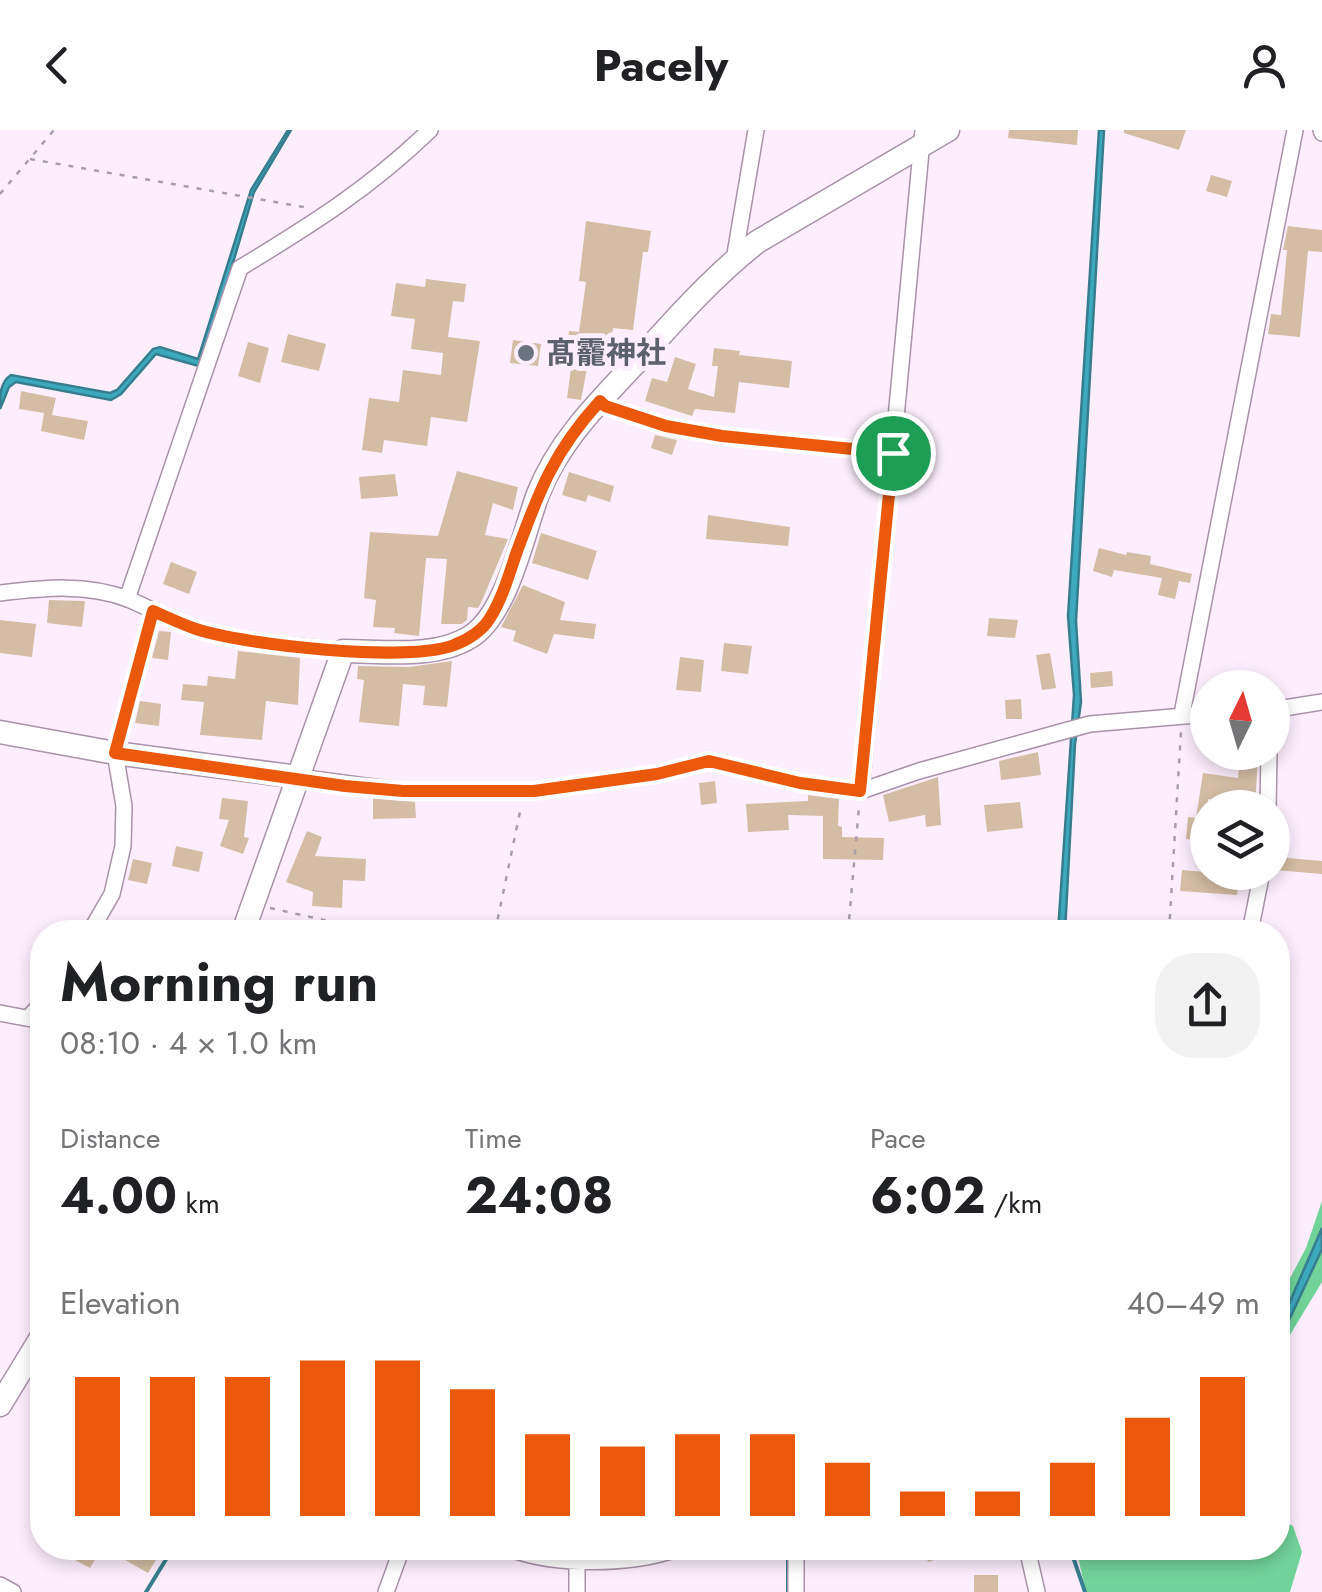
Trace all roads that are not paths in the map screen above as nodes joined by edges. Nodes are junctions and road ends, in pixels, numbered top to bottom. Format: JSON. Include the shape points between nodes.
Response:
{"nodes":[{"id":1,"x":430,"y":130,"type":"edge"},
{"id":2,"x":756,"y":130,"type":"edge"},
{"id":3,"x":948,"y":130,"type":"edge"},
{"id":4,"x":1295,"y":130,"type":"edge"},
{"id":5,"x":922,"y":138,"type":"edge"},
{"id":6,"x":734,"y":260,"type":"junction"},
{"id":7,"x":600,"y":401,"type":"junction"},
{"id":8,"x":893,"y":453,"type":"junction"},
{"id":9,"x":0,"y":592,"type":"edge"},
{"id":10,"x":127,"y":599,"type":"junction"},
{"id":11,"x":153,"y":611,"type":"junction"},
{"id":12,"x":342,"y":651,"type":"junction"},
{"id":13,"x":1322,"y":702,"type":"edge"},
{"id":14,"x":1290,"y":707,"type":"edge"},
{"id":15,"x":1182,"y":714,"type":"junction"},
{"id":16,"x":1190,"y":714,"type":"edge"},
{"id":17,"x":0,"y":732,"type":"edge"},
{"id":18,"x":115,"y":753,"type":"junction"},
{"id":19,"x":298,"y":778,"type":"junction"},
{"id":20,"x":860,"y":791,"type":"junction"},
{"id":21,"x":1258,"y":890,"type":"edge"},
{"id":22,"x":97,"y":920,"type":"edge"},
{"id":23,"x":248,"y":920,"type":"edge"},
{"id":24,"x":1252,"y":920,"type":"edge"},
{"id":25,"x":0,"y":1013,"type":"edge"},
{"id":26,"x":30,"y":1018,"type":"edge"},
{"id":27,"x":30,"y":1355,"type":"edge"},
{"id":28,"x":0,"y":1404,"type":"edge"},
{"id":29,"x":398,"y":1560,"type":"edge"},
{"id":30,"x":567,"y":1560,"type":"edge"},
{"id":31,"x":604,"y":1560,"type":"edge"},
{"id":32,"x":796,"y":1560,"type":"edge"},
{"id":33,"x":1030,"y":1560,"type":"edge"},
{"id":34,"x":577,"y":1562,"type":"junction"},
{"id":35,"x":0,"y":1585,"type":"edge"},
{"id":36,"x":13,"y":1592,"type":"edge"},
{"id":37,"x":386,"y":1592,"type":"edge"},
{"id":38,"x":576,"y":1592,"type":"edge"},
{"id":39,"x":796,"y":1592,"type":"edge"},
{"id":40,"x":1037,"y":1592,"type":"edge"}],
"edges":[{"from":1,"to":10,"type":"street","via":[[332,213],[240,268]]},
{"from":2,"to":6,"type":"street"},
{"from":3,"to":5,"type":"main road"},
{"from":4,"to":15,"type":"street"},
{"from":5,"to":6,"type":"main road"},
{"from":5,"to":8,"type":"street"},
{"from":6,"to":7,"type":"main road"},
{"from":7,"to":8,"type":"street","via":[[666,426],[722,436]]},
{"from":7,"to":12,"type":"main road","via":[[547,473],[489,621],[452,646]]},
{"from":8,"to":20,"type":"street"},
{"from":9,"to":10,"type":"street","via":[[60,587]]},
{"from":10,"to":11,"type":"street"},
{"from":11,"to":12,"type":"street","via":[[230,637]]},
{"from":11,"to":18,"type":"street"},
{"from":12,"to":19,"type":"main road"},
{"from":13,"to":14,"type":"street"},
{"from":15,"to":16,"type":"street"},
{"from":15,"to":20,"type":"street","via":[[1090,724]]},
{"from":17,"to":18,"type":"main road"},
{"from":18,"to":19,"type":"main road"},
{"from":18,"to":22,"type":"street","via":[[123,846],[112,894]]},
{"from":19,"to":20,"type":"street","via":[[403,791],[524,791],[709,761]]},
{"from":19,"to":23,"type":"main road"},
{"from":21,"to":24,"type":"street"},
{"from":25,"to":26,"type":"street"},
{"from":27,"to":28,"type":"main road"},
{"from":29,"to":37,"type":"street"},
{"from":30,"to":34,"type":"street"},
{"from":31,"to":34,"type":"street"},
{"from":32,"to":39,"type":"street"},
{"from":33,"to":40,"type":"street"},
{"from":34,"to":38,"type":"street"},
{"from":35,"to":36,"type":"street"}]}
